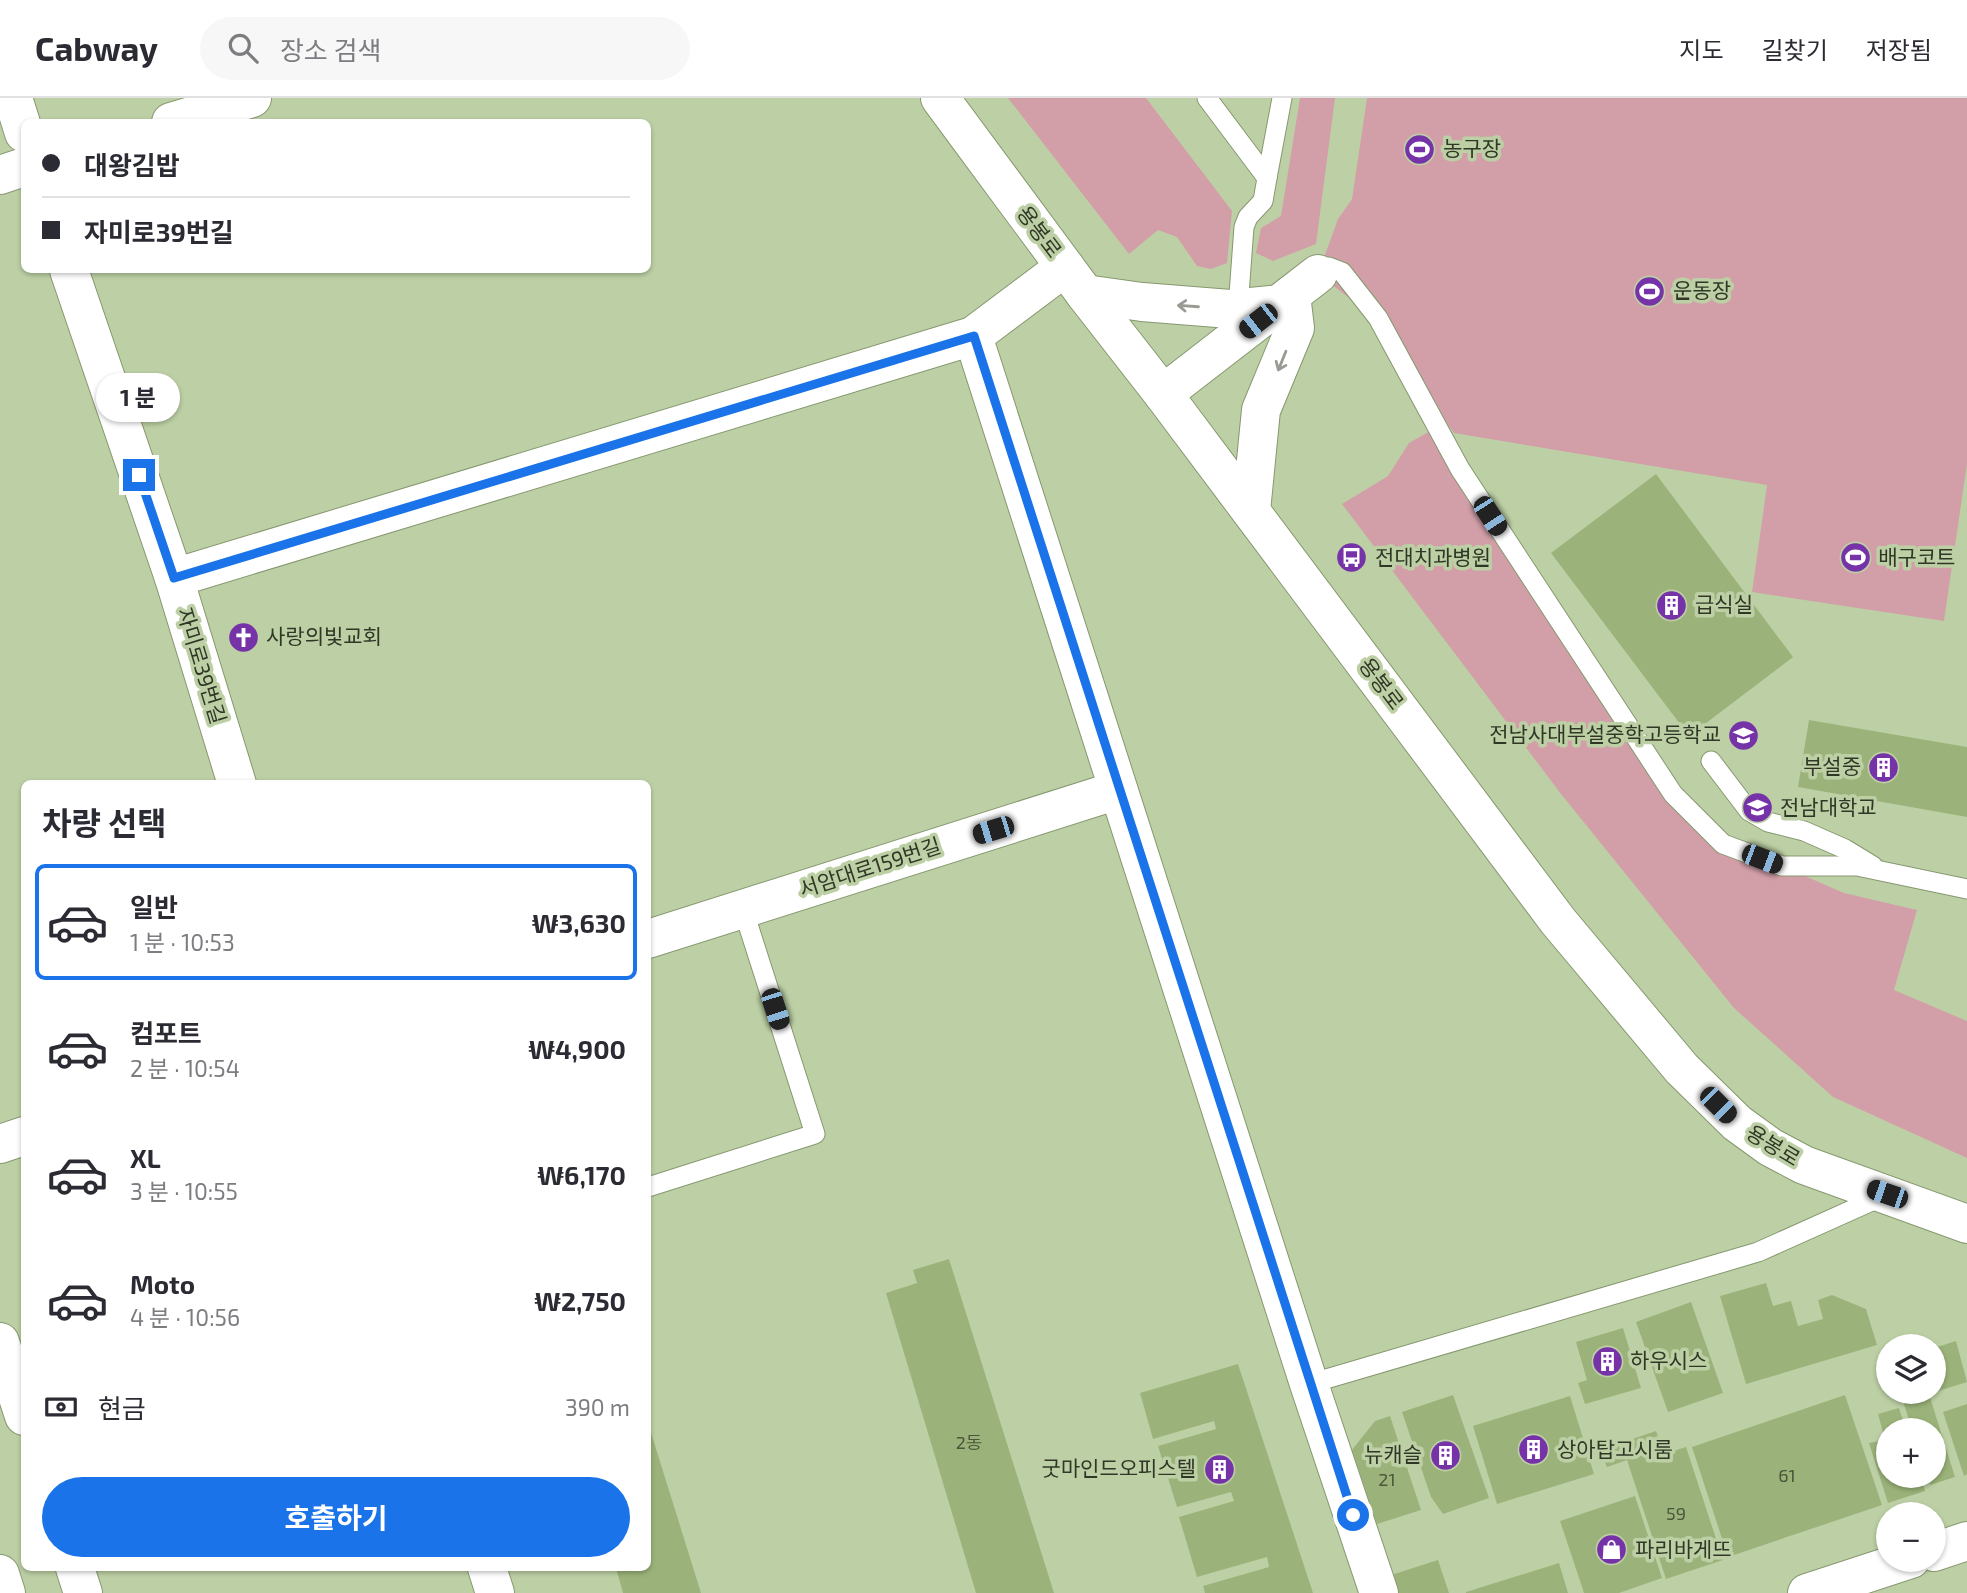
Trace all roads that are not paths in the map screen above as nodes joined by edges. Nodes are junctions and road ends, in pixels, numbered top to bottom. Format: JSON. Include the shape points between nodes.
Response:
{"nodes":[{"id":1,"x":13,"y":98,"type":"edge"},
{"id":2,"x":252,"y":98,"type":"edge"},
{"id":3,"x":940,"y":98,"type":"edge"},
{"id":4,"x":1207,"y":98,"type":"edge"},
{"id":5,"x":1282,"y":98,"type":"edge"},
{"id":6,"x":193,"y":119,"type":"edge"},
{"id":7,"x":21,"y":123,"type":"edge"},
{"id":8,"x":21,"y":168,"type":"edge"},
{"id":9,"x":0,"y":175,"type":"edge"},
{"id":10,"x":1267,"y":178,"type":"junction"},
{"id":11,"x":70,"y":273,"type":"edge"},
{"id":12,"x":1075,"y":280,"type":"junction"},
{"id":13,"x":1296,"y":291,"type":"junction"},
{"id":14,"x":1238,"y":308,"type":"junction"},
{"id":15,"x":974,"y":336,"type":"junction"},
{"id":16,"x":1163,"y":394,"type":"junction"},
{"id":17,"x":1251,"y":512,"type":"junction"},
{"id":18,"x":174,"y":578,"type":"junction"},
{"id":19,"x":1711,"y":761,"type":"dead end"},
{"id":20,"x":236,"y":780,"type":"edge"},
{"id":21,"x":1118,"y":790,"type":"junction"},
{"id":22,"x":1880,"y":870,"type":"junction"},
{"id":23,"x":1967,"y":889,"type":"edge"},
{"id":24,"x":743,"y":909,"type":"junction"},
{"id":25,"x":651,"y":938,"type":"edge"},
{"id":26,"x":21,"y":1137,"type":"edge"},
{"id":27,"x":0,"y":1144,"type":"edge"},
{"id":28,"x":651,"y":1186,"type":"edge"},
{"id":29,"x":1887,"y":1194,"type":"junction"},
{"id":30,"x":1967,"y":1224,"type":"edge"},
{"id":31,"x":0,"y":1342,"type":"edge"},
{"id":32,"x":1310,"y":1384,"type":"junction"},
{"id":33,"x":21,"y":1407,"type":"edge"},
{"id":34,"x":1967,"y":1541,"type":"edge"},
{"id":35,"x":1946,"y":1548,"type":"edge"},
{"id":36,"x":76,"y":1571,"type":"edge"},
{"id":37,"x":488,"y":1571,"type":"edge"},
{"id":38,"x":1876,"y":1571,"type":"edge"},
{"id":39,"x":0,"y":1574,"type":"edge"},
{"id":40,"x":6,"y":1593,"type":"edge"},
{"id":41,"x":83,"y":1593,"type":"edge"},
{"id":42,"x":495,"y":1593,"type":"edge"},
{"id":43,"x":1379,"y":1593,"type":"edge"},
{"id":44,"x":1807,"y":1593,"type":"edge"}],
"edges":[{"from":1,"to":7,"type":"street"},
{"from":2,"to":6,"type":"street"},
{"from":3,"to":12,"type":"street","name":"용봉로"},
{"from":4,"to":10,"type":"lane"},
{"from":5,"to":10,"type":"lane"},
{"from":8,"to":9,"type":"street"},
{"from":10,"to":14,"type":"lane","via":[[1263,201],[1244,227]]},
{"from":11,"to":18,"type":"street","name":"자미로39번길"},
{"from":14,"to":12,"type":"street","one_way":true,"via":[[1142,302]]},
{"from":12,"to":15,"type":"street"},
{"from":12,"to":16,"type":"street","name":"용봉로"},
{"from":13,"to":14,"type":"street"},
{"from":13,"to":16,"type":"street"},
{"from":13,"to":17,"type":"street","one_way":true,"via":[[1295,328],[1261,410]]},
{"from":13,"to":22,"type":"lane","via":[[1329,267],[1342,272],[1378,318],[1460,469],[1673,794],[1723,844],[1782,866]]},
{"from":15,"to":18,"type":"street"},
{"from":15,"to":21,"type":"street"},
{"from":16,"to":17,"type":"street","name":"용봉로"},
{"from":17,"to":29,"type":"street","name":"용봉로","via":[[1558,921],[1682,1069],[1737,1123],[1770,1147],[1804,1166]]},
{"from":18,"to":20,"type":"street","name":"자미로39번길"},
{"from":19,"to":22,"type":"lane","via":[[1749,811],[1845,849]]},
{"from":21,"to":24,"type":"street","name":"서암대로159번길"},
{"from":21,"to":32,"type":"street"},
{"from":22,"to":23,"type":"lane"},
{"from":24,"to":25,"type":"street","name":"서암대로159번길"},
{"from":24,"to":28,"type":"lane","via":[[815,1134]]},
{"from":26,"to":27,"type":"street"},
{"from":29,"to":30,"type":"street","name":"용봉로"},
{"from":29,"to":32,"type":"lane","via":[[1758,1252]]},
{"from":31,"to":33,"type":"street"},
{"from":32,"to":43,"type":"street"},
{"from":34,"to":35,"type":"street"},
{"from":36,"to":41,"type":"street"},
{"from":37,"to":42,"type":"street"},
{"from":38,"to":44,"type":"street"},
{"from":39,"to":40,"type":"street"}]}
